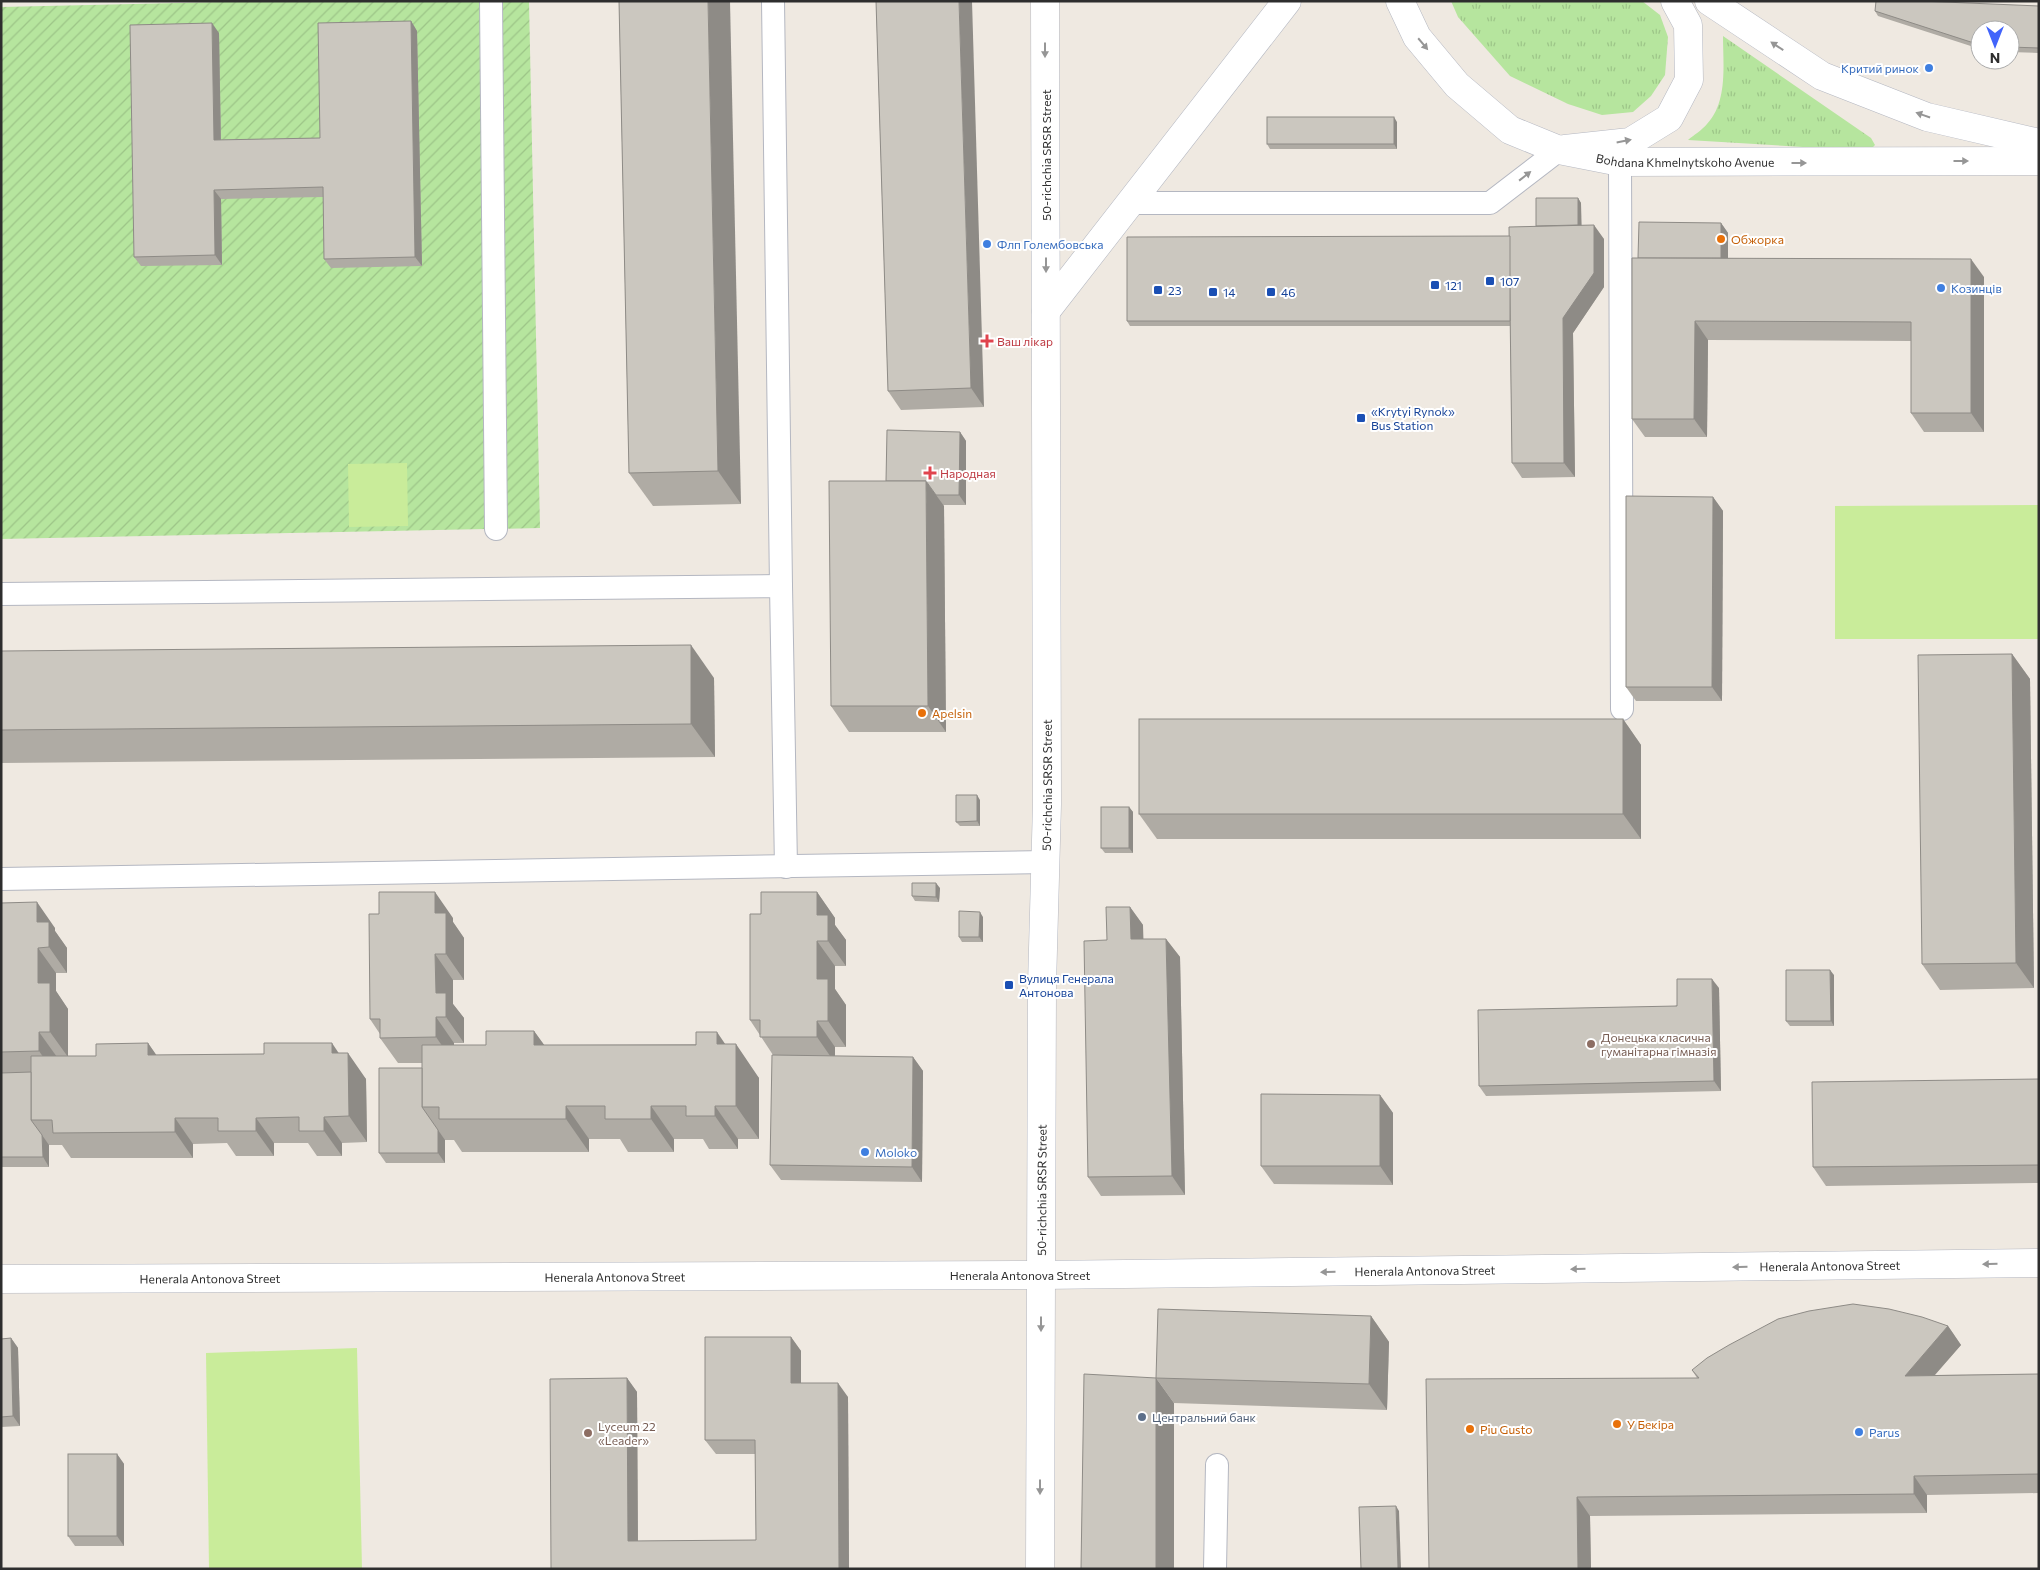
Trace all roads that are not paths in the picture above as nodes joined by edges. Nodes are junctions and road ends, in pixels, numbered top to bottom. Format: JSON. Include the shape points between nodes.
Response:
{"nodes":[{"id":1,"x":491,"y":1,"type":"edge"},
{"id":2,"x":774,"y":1,"type":"edge"},
{"id":3,"x":1045,"y":1,"type":"edge"},
{"id":4,"x":1287,"y":1,"type":"edge"},
{"id":5,"x":1400,"y":1,"type":"edge"},
{"id":6,"x":1675,"y":1,"type":"edge"},
{"id":7,"x":1709,"y":1,"type":"edge"},
{"id":8,"x":2039,"y":143,"type":"edge"},
{"id":9,"x":1559,"y":150,"type":"junction"},
{"id":10,"x":2039,"y":161,"type":"edge"},
{"id":11,"x":1620,"y":162,"type":"junction"},
{"id":12,"x":1131,"y":203,"type":"junction"},
{"id":13,"x":1046,"y":311,"type":"junction"},
{"id":14,"x":496,"y":528,"type":"dead end"},
{"id":15,"x":781,"y":586,"type":"junction"},
{"id":16,"x":1,"y":594,"type":"edge"},
{"id":17,"x":1622,"y":709,"type":"dead end"},
{"id":18,"x":1046,"y":862,"type":"junction"},
{"id":19,"x":786,"y":867,"type":"junction"},
{"id":20,"x":1,"y":879,"type":"edge"},
{"id":21,"x":2039,"y":1263,"type":"edge"},
{"id":22,"x":1041,"y":1275,"type":"junction"},
{"id":23,"x":1,"y":1279,"type":"edge"},
{"id":24,"x":1217,"y":1465,"type":"dead end"},
{"id":25,"x":1040,"y":1569,"type":"edge"},
{"id":26,"x":1216,"y":1569,"type":"edge"}],
"edges":[{"from":1,"to":14,"type":"lane"},
{"from":2,"to":15,"type":"lane"},
{"from":3,"to":13,"type":"street","name":"50-richchia SRSR Street","one_way":true},
{"from":4,"to":12,"type":"street"},
{"from":5,"to":9,"type":"street","name":"Bohdana Khmelnytskoho Avenue","one_way":true,"via":[[1416,37],[1457,85],[1510,130]]},
{"from":9,"to":6,"type":"street","one_way":true,"via":[[1630,142],[1669,118],[1689,80],[1688,25]]},
{"from":8,"to":7,"type":"street","one_way":true,"via":[[1927,117],[1822,76]]},
{"from":9,"to":11,"type":"street","name":"Bohdana Khmelnytskoho Avenue"},
{"from":12,"to":9,"type":"lane","one_way":true,"via":[[1490,203]]},
{"from":11,"to":10,"type":"street","name":"Bohdana Khmelnytskoho Avenue","one_way":true},
{"from":11,"to":17,"type":"lane"},
{"from":12,"to":13,"type":"street"},
{"from":13,"to":18,"type":"street","name":"50-richchia SRSR Street"},
{"from":15,"to":16,"type":"lane"},
{"from":15,"to":19,"type":"lane"},
{"from":18,"to":19,"type":"lane"},
{"from":18,"to":22,"type":"street","name":"50-richchia SRSR Street"},
{"from":19,"to":20,"type":"lane"},
{"from":21,"to":22,"type":"street","name":"Henerala Antonova Street","one_way":true},
{"from":22,"to":23,"type":"street","name":"Henerala Antonova Street"},
{"from":22,"to":25,"type":"street","name":"50-richchia SRSR Street","one_way":true},
{"from":24,"to":26,"type":"lane"}]}
